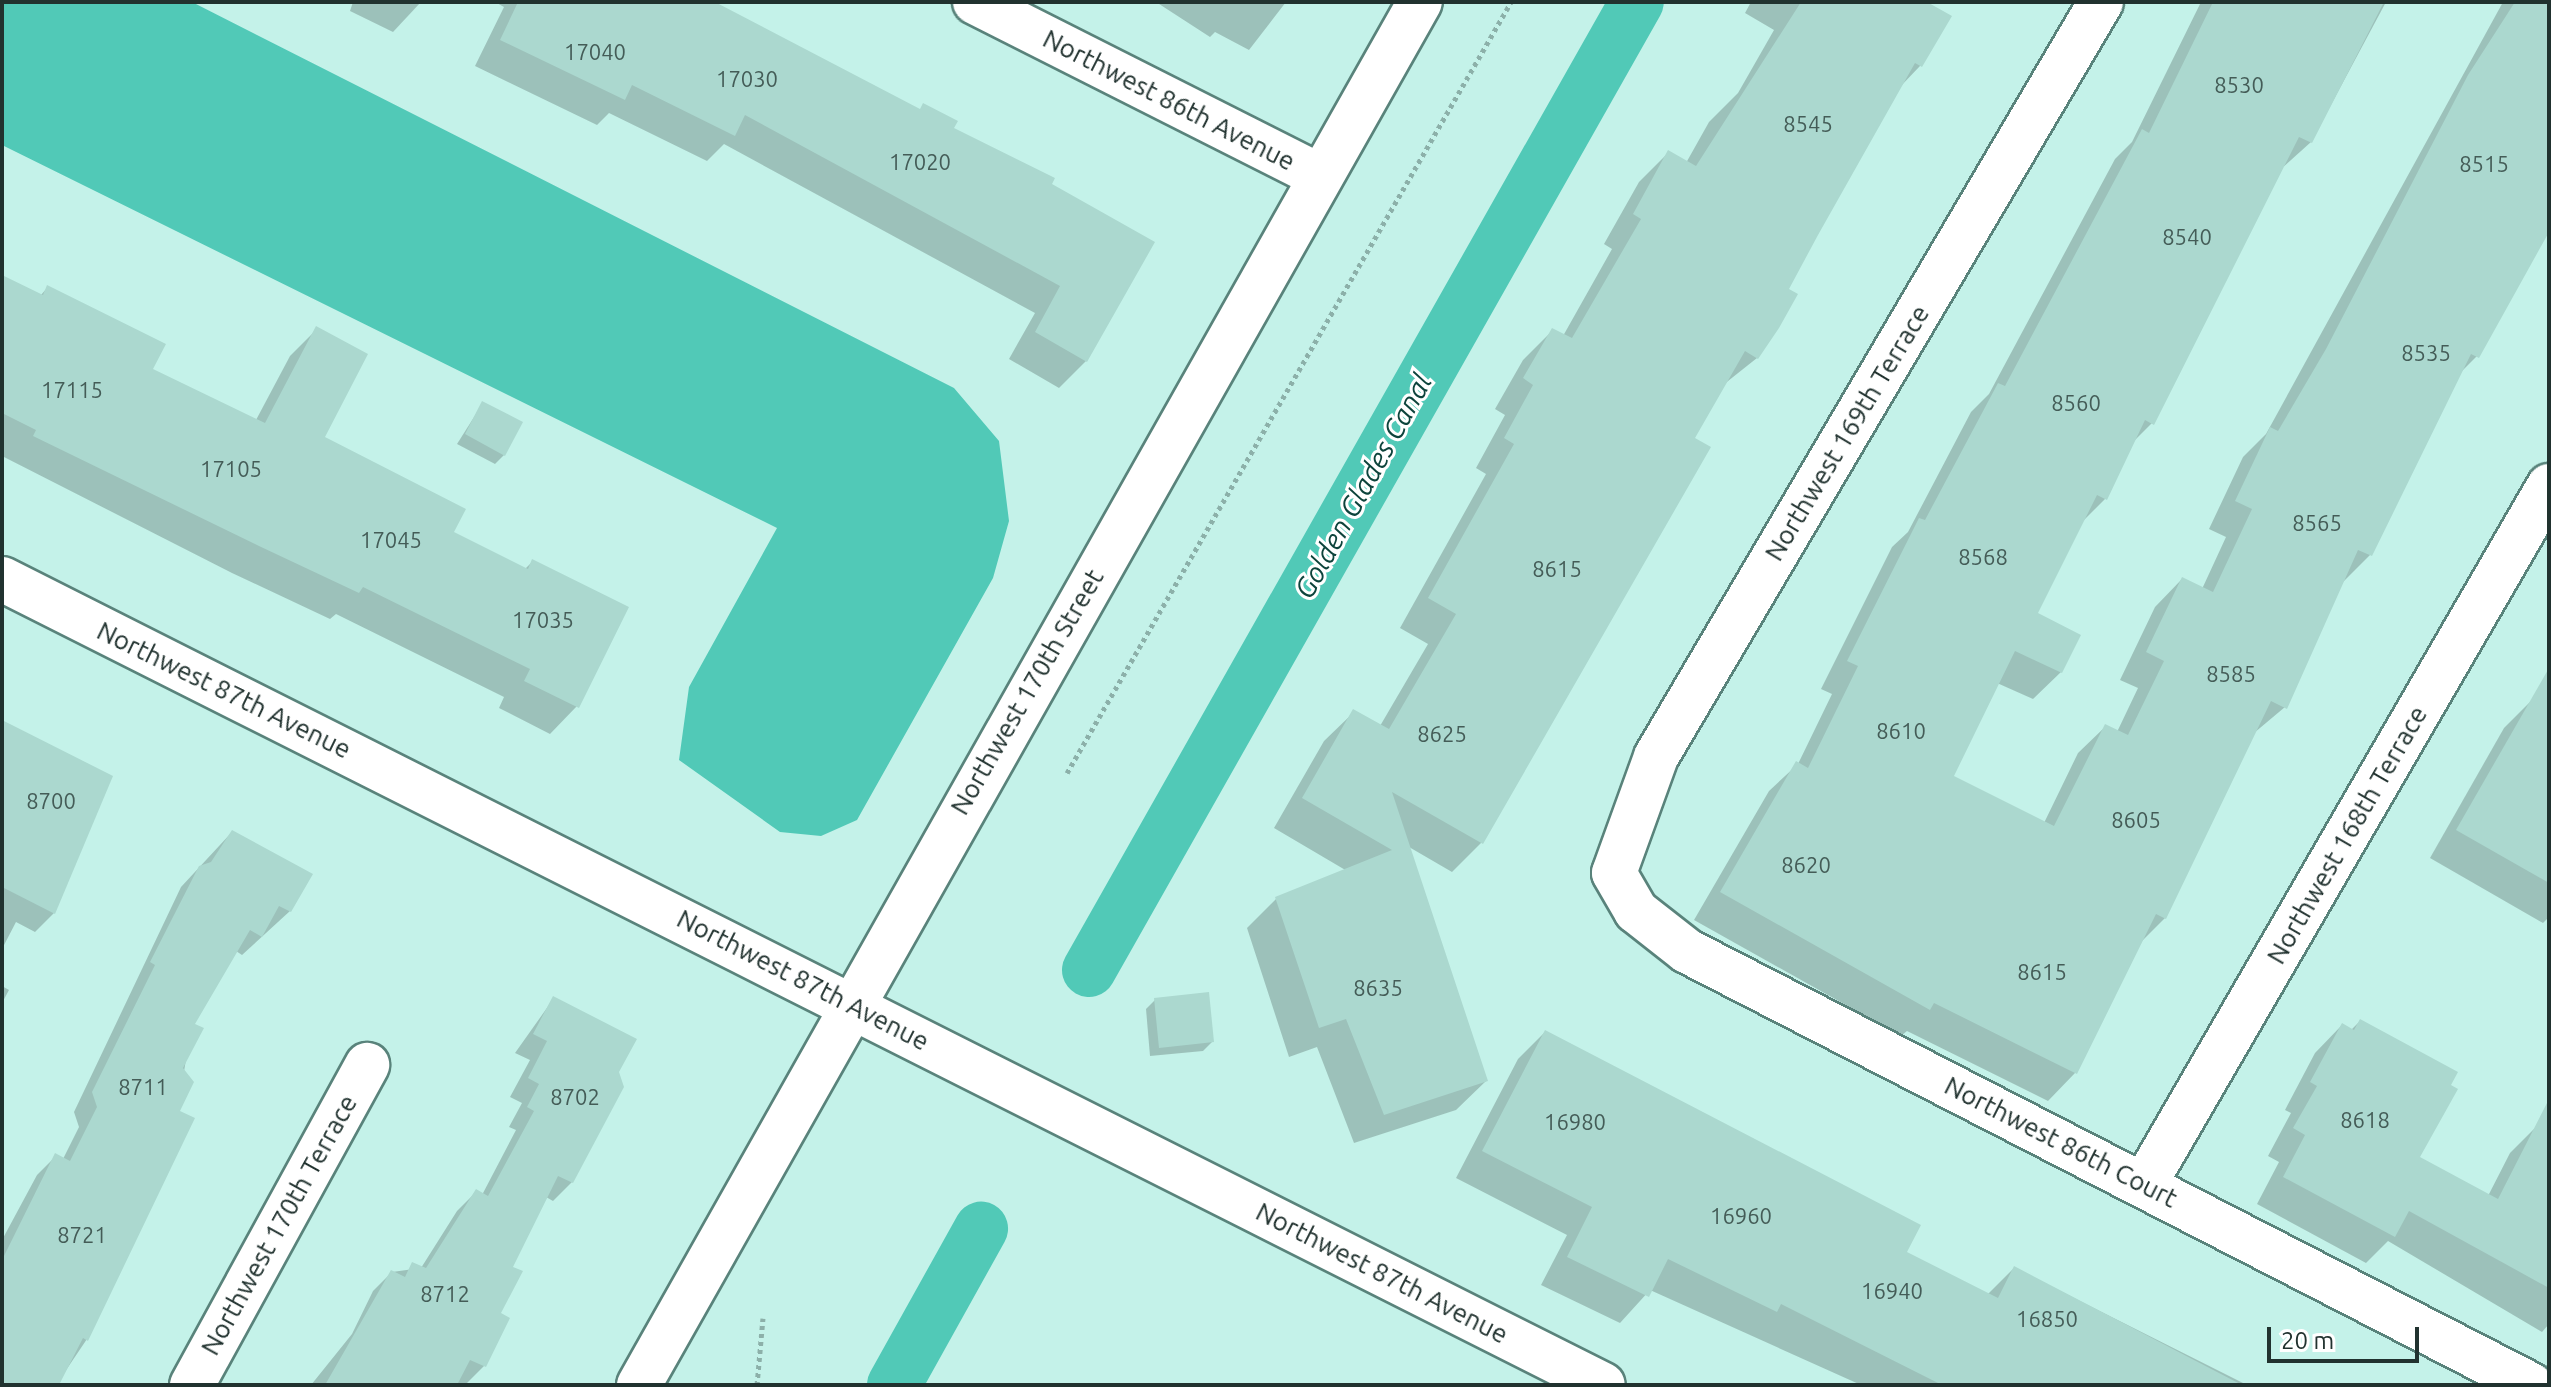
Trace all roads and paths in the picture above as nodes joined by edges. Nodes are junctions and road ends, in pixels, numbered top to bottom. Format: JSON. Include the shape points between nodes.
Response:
{"nodes":[{"id":1,"x":975,"y":2,"type":"edge"},
{"id":2,"x":1420,"y":2,"type":"edge"},
{"id":3,"x":1511,"y":2,"type":"edge"},
{"id":4,"x":2101,"y":2,"type":"edge"},
{"id":5,"x":1320,"y":176,"type":"junction"},
{"id":6,"x":2549,"y":486,"type":"edge"},
{"id":7,"x":2,"y":579,"type":"edge"},
{"id":8,"x":1067,"y":773,"type":"dead end"},
{"id":9,"x":1614,"y":873,"type":"joint"},
{"id":10,"x":850,"y":1003,"type":"junction"},
{"id":11,"x":367,"y":1065,"type":"dead end"},
{"id":12,"x":2144,"y":1185,"type":"junction"},
{"id":13,"x":763,"y":1318,"type":"dead end"},
{"id":14,"x":192,"y":1385,"type":"edge"},
{"id":15,"x":639,"y":1385,"type":"edge"},
{"id":16,"x":757,"y":1385,"type":"edge"},
{"id":17,"x":1603,"y":1385,"type":"edge"},
{"id":18,"x":2531,"y":1385,"type":"edge"}],
"edges":[{"from":1,"to":5,"type":"street","name":"Northwest 86th Avenue"},
{"from":2,"to":5,"type":"street","name":"Northwest 170th Street"},
{"from":3,"to":8,"type":"path"},
{"from":4,"to":9,"type":"street","name":"Northwest 169th Terrace","via":[[1656,757]]},
{"from":5,"to":10,"type":"street","name":"Northwest 170th Street"},
{"from":6,"to":12,"type":"street","name":"Northwest 168th Terrace"},
{"from":7,"to":10,"type":"street","name":"Northwest 87th Avenue"},
{"from":9,"to":12,"type":"street","name":"Northwest 86th Court","via":[[1636,911],[1687,951]]},
{"from":10,"to":15,"type":"street","name":"Northwest 170th Street"},
{"from":10,"to":17,"type":"street","name":"Northwest 87th Avenue"},
{"from":11,"to":14,"type":"street","name":"Northwest 170th Terrace"},
{"from":12,"to":18,"type":"street","name":"Northwest 86th Court"},
{"from":13,"to":16,"type":"path"}]}
